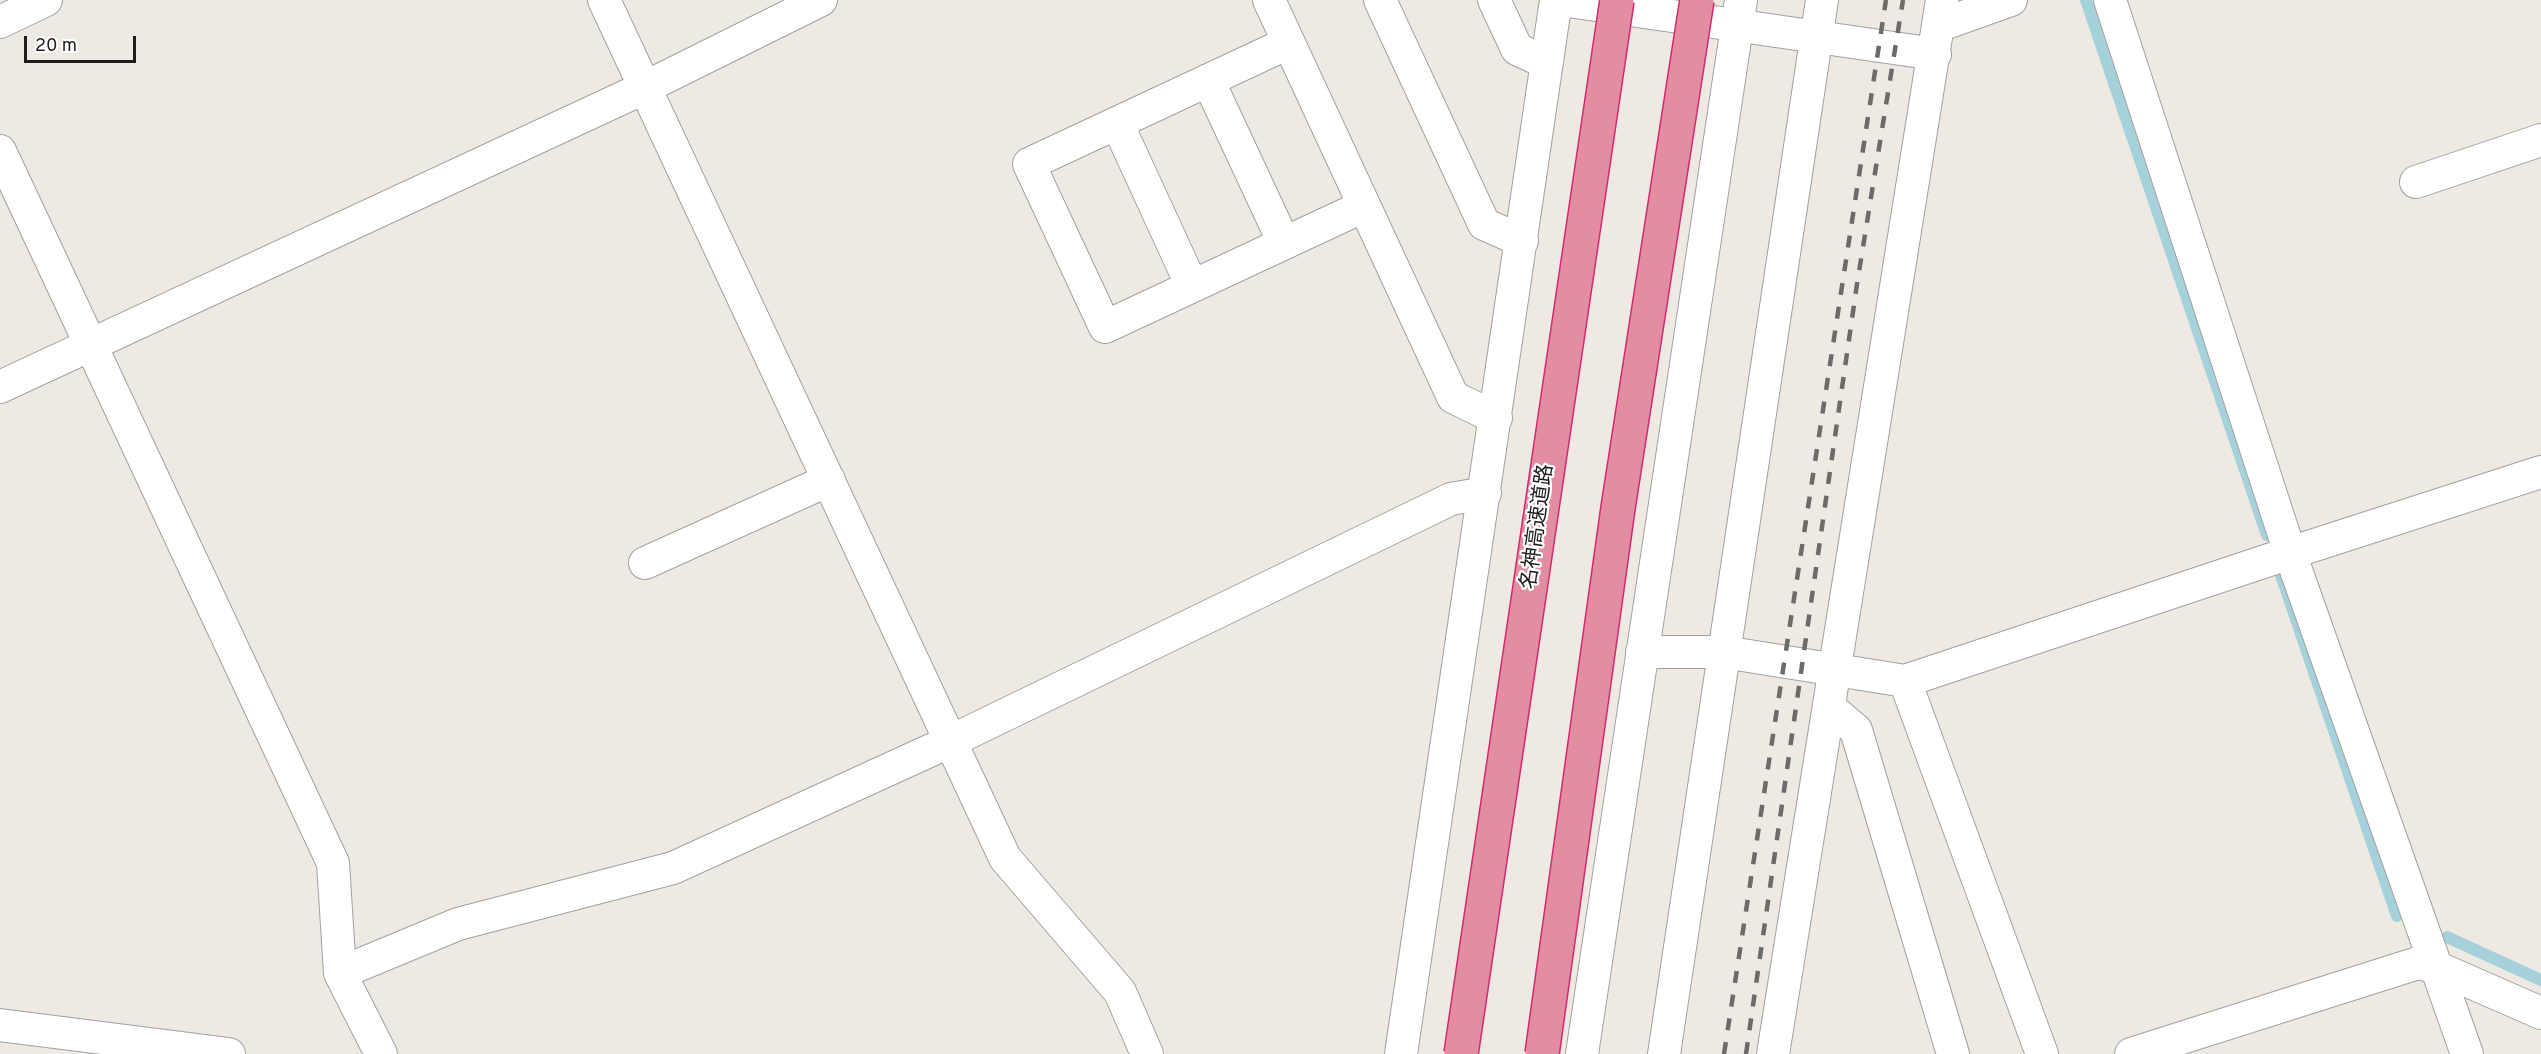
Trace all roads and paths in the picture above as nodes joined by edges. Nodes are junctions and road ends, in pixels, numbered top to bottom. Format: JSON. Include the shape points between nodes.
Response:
{"nodes":[{"id":1,"x":46,"y":0,"type":"edge"},
{"id":2,"x":604,"y":0,"type":"edge"},
{"id":3,"x":821,"y":0,"type":"edge"},
{"id":4,"x":1380,"y":0,"type":"edge"},
{"id":5,"x":1494,"y":0,"type":"edge"},
{"id":6,"x":1558,"y":0,"type":"edge"},
{"id":7,"x":1617,"y":0,"type":"edge"},
{"id":8,"x":1697,"y":0,"type":"edge"},
{"id":9,"x":1822,"y":0,"type":"edge"},
{"id":10,"x":2011,"y":0,"type":"edge"},
{"id":11,"x":2110,"y":0,"type":"edge"},
{"id":12,"x":1271,"y":1,"type":"edge"},
{"id":13,"x":1739,"y":13,"type":"edge"},
{"id":14,"x":0,"y":22,"type":"edge"},
{"id":15,"x":1938,"y":27,"type":"edge"},
{"id":16,"x":1816,"y":38,"type":"junction"},
{"id":17,"x":1288,"y":43,"type":"junction"},
{"id":18,"x":1547,"y":63,"type":"junction"},
{"id":19,"x":1208,"y":80,"type":"junction"},
{"id":20,"x":646,"y":87,"type":"junction"},
{"id":21,"x":1117,"y":123,"type":"junction"},
{"id":22,"x":2541,"y":140,"type":"edge"},
{"id":23,"x":0,"y":151,"type":"edge"},
{"id":24,"x":2416,"y":182,"type":"dead end"},
{"id":25,"x":1364,"y":206,"type":"junction"},
{"id":26,"x":1522,"y":241,"type":"junction"},
{"id":27,"x":1284,"y":243,"type":"junction"},
{"id":28,"x":1192,"y":286,"type":"junction"},
{"id":29,"x":90,"y":343,"type":"junction"},
{"id":30,"x":0,"y":387,"type":"edge"},
{"id":31,"x":1496,"y":418,"type":"junction"},
{"id":32,"x":2541,"y":472,"type":"edge"},
{"id":33,"x":829,"y":480,"type":"junction"},
{"id":34,"x":1485,"y":493,"type":"junction"},
{"id":35,"x":2290,"y":552,"type":"junction"},
{"id":36,"x":645,"y":563,"type":"dead end"},
{"id":37,"x":1642,"y":652,"type":"junction"},
{"id":38,"x":1724,"y":652,"type":"junction"},
{"id":39,"x":1836,"y":672,"type":"junction"},
{"id":40,"x":1905,"y":681,"type":"junction"},
{"id":41,"x":1830,"y":708,"type":"junction"},
{"id":42,"x":951,"y":741,"type":"junction"},
{"id":43,"x":2438,"y":968,"type":"junction"},
{"id":44,"x":340,"y":973,"type":"junction"},
{"id":45,"x":2541,"y":1013,"type":"edge"},
{"id":46,"x":22,"y":1036,"type":"edge"},
{"id":47,"x":229,"y":1054,"type":"edge"},
{"id":48,"x":381,"y":1054,"type":"edge"},
{"id":49,"x":1147,"y":1054,"type":"edge"},
{"id":50,"x":1401,"y":1054,"type":"edge"},
{"id":51,"x":1461,"y":1054,"type":"edge"},
{"id":52,"x":1542,"y":1054,"type":"edge"},
{"id":53,"x":1582,"y":1054,"type":"edge"},
{"id":54,"x":1664,"y":1054,"type":"edge"},
{"id":55,"x":1773,"y":1054,"type":"edge"},
{"id":56,"x":1953,"y":1054,"type":"edge"},
{"id":57,"x":2042,"y":1054,"type":"edge"},
{"id":58,"x":2131,"y":1054,"type":"edge"},
{"id":59,"x":2467,"y":1054,"type":"edge"}],
"edges":[{"from":1,"to":14,"type":"street"},
{"from":2,"to":20,"type":"street"},
{"from":3,"to":20,"type":"street"},
{"from":4,"to":26,"type":"street","via":[[1484,224]]},
{"from":5,"to":18,"type":"street","via":[[1516,49]]},
{"from":6,"to":13,"type":"street"},
{"from":6,"to":18,"type":"street"},
{"from":7,"to":51,"type":"highway","name":"名神高速道路","bridge":true},
{"from":8,"to":52,"type":"highway","bridge":true,"via":[[1618,508]]},
{"from":9,"to":16,"type":"street"},
{"from":10,"to":15,"type":"street"},
{"from":11,"to":35,"type":"street"},
{"from":12,"to":17,"type":"street"},
{"from":13,"to":16,"type":"street"},
{"from":13,"to":37,"type":"street"},
{"from":15,"to":16,"type":"street"},
{"from":15,"to":39,"type":"street"},
{"from":16,"to":38,"type":"street"},
{"from":17,"to":19,"type":"street"},
{"from":17,"to":25,"type":"street"},
{"from":18,"to":26,"type":"street"},
{"from":19,"to":21,"type":"street"},
{"from":19,"to":27,"type":"street"},
{"from":20,"to":29,"type":"street"},
{"from":20,"to":33,"type":"street"},
{"from":21,"to":28,"type":"street"},
{"from":21,"to":28,"type":"street","via":[[1029,164],[1105,327]]},
{"from":22,"to":24,"type":"street"},
{"from":23,"to":29,"type":"street"},
{"from":25,"to":27,"type":"street"},
{"from":25,"to":31,"type":"street","via":[[1453,397]]},
{"from":26,"to":31,"type":"street"},
{"from":27,"to":28,"type":"street"},
{"from":29,"to":30,"type":"street"},
{"from":29,"to":44,"type":"street","via":[[333,863]]},
{"from":31,"to":34,"type":"street"},
{"from":32,"to":35,"type":"street"},
{"from":33,"to":36,"type":"street"},
{"from":33,"to":42,"type":"street"},
{"from":34,"to":42,"type":"street","via":[[1451,499]]},
{"from":34,"to":50,"type":"street"},
{"from":35,"to":40,"type":"street"},
{"from":35,"to":43,"type":"street"},
{"from":37,"to":38,"type":"street"},
{"from":37,"to":53,"type":"street"},
{"from":38,"to":39,"type":"street"},
{"from":38,"to":54,"type":"street"},
{"from":39,"to":40,"type":"street"},
{"from":39,"to":41,"type":"street"},
{"from":40,"to":57,"type":"street"},
{"from":41,"to":55,"type":"street"},
{"from":41,"to":56,"type":"street","via":[[1856,730]]},
{"from":42,"to":44,"type":"street","via":[[673,868],[458,924]]},
{"from":42,"to":49,"type":"street","via":[[1005,858],[1120,992]]},
{"from":43,"to":45,"type":"street"},
{"from":43,"to":58,"type":"street","via":[[2418,963]]},
{"from":43,"to":59,"type":"street"},
{"from":44,"to":48,"type":"street"},
{"from":46,"to":47,"type":"street"}]}
